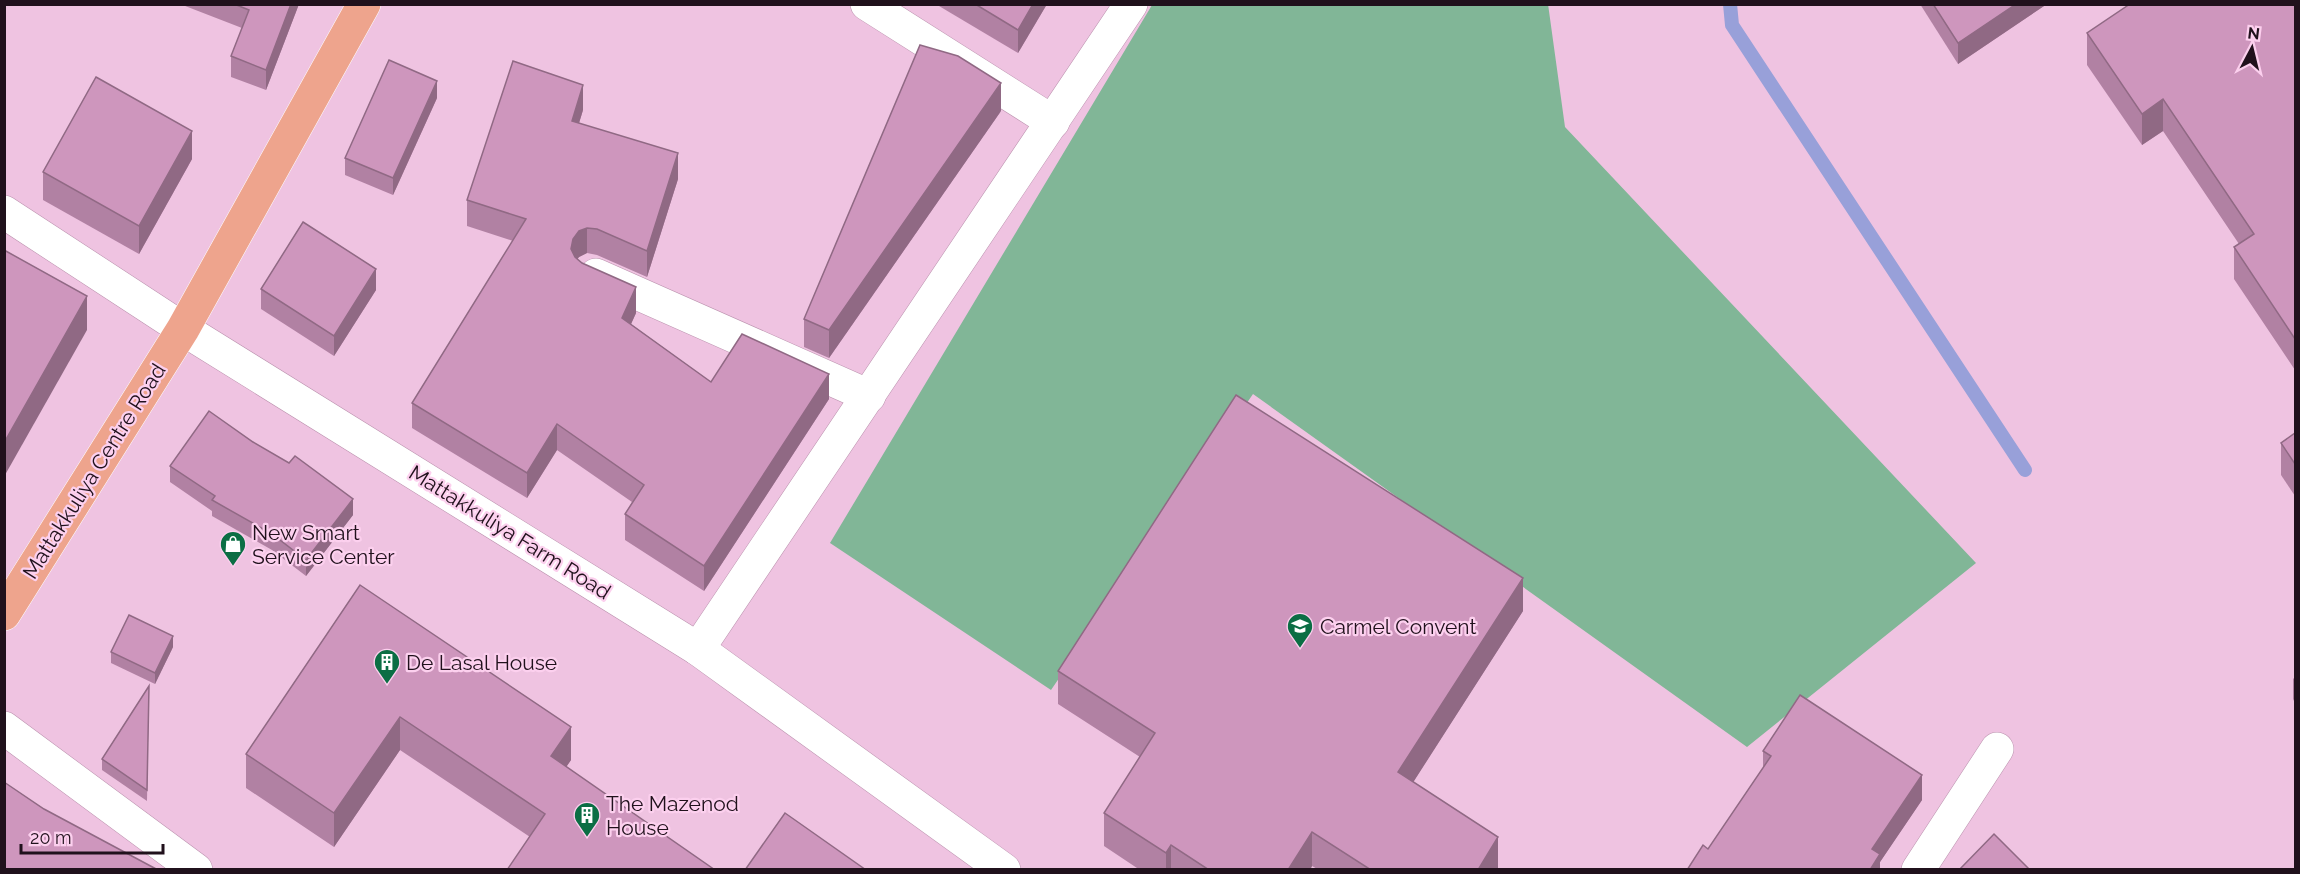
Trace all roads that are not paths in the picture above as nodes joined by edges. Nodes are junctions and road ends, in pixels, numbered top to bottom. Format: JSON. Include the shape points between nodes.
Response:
{"nodes":[{"id":1,"x":867,"y":4,"type":"edge"},
{"id":2,"x":1131,"y":4,"type":"edge"},
{"id":3,"x":363,"y":5,"type":"edge"},
{"id":4,"x":1053,"y":122,"type":"junction"},
{"id":5,"x":4,"y":212,"type":"edge"},
{"id":6,"x":590,"y":272,"type":"edge"},
{"id":7,"x":183,"y":329,"type":"junction"},
{"id":8,"x":869,"y":396,"type":"junction"},
{"id":9,"x":4,"y":614,"type":"edge"},
{"id":10,"x":698,"y":649,"type":"junction"},
{"id":11,"x":4,"y":728,"type":"edge"},
{"id":12,"x":1997,"y":749,"type":"dead end"},
{"id":13,"x":196,"y":870,"type":"edge"},
{"id":14,"x":1004,"y":870,"type":"edge"},
{"id":15,"x":1918,"y":870,"type":"edge"}],
"edges":[{"from":1,"to":4,"type":"street"},
{"from":2,"to":4,"type":"street"},
{"from":3,"to":7,"type":"main road","name":"Mattakkuliya Centre Road"},
{"from":4,"to":8,"type":"street"},
{"from":5,"to":7,"type":"street","name":"Mattakkuliya Farm Road"},
{"from":6,"to":8,"type":"street"},
{"from":7,"to":9,"type":"main road","name":"Mattakkuliya Centre Road"},
{"from":7,"to":10,"type":"street","name":"Mattakkuliya Farm Road"},
{"from":8,"to":10,"type":"street"},
{"from":10,"to":14,"type":"street","name":"Mattakkuliya Farm Road"},
{"from":11,"to":13,"type":"street"},
{"from":12,"to":15,"type":"street"}]}
